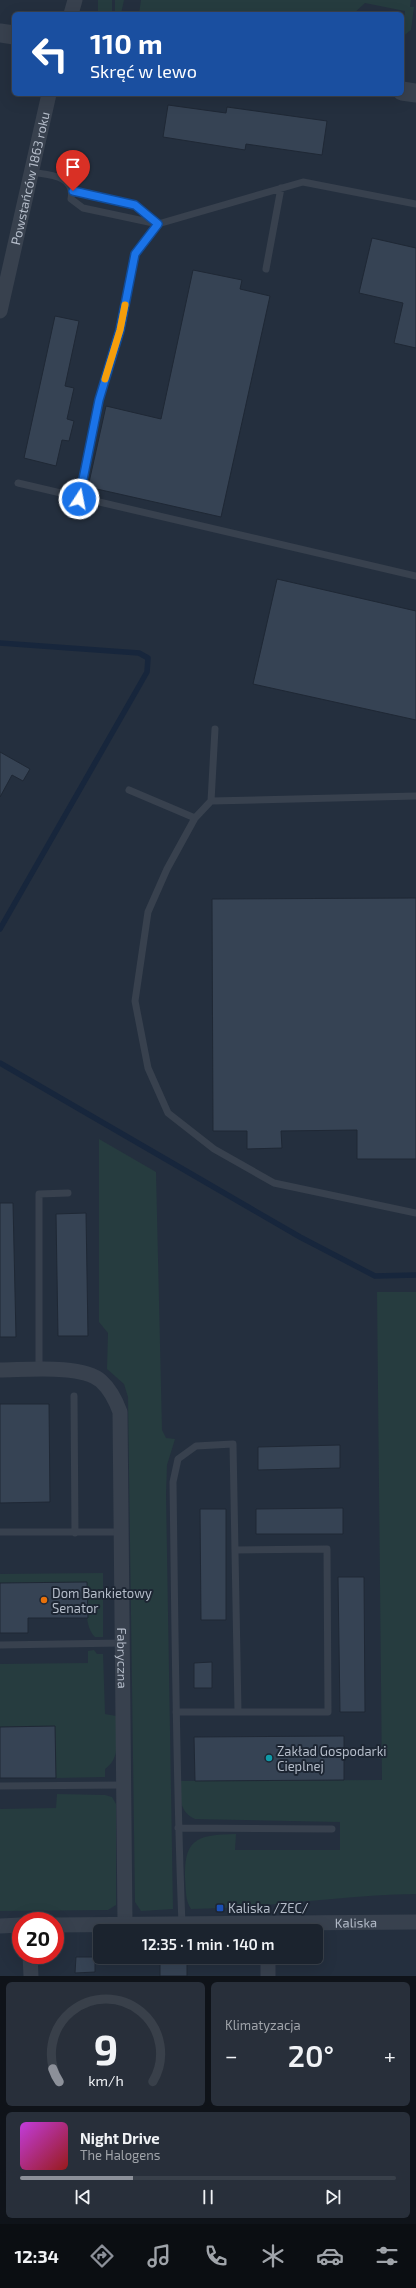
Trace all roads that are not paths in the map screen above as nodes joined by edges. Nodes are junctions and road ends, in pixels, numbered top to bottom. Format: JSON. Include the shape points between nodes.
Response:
{"nodes":[{"id":1,"x":75,"y":0,"type":"edge"},
{"id":2,"x":72,"y":12,"type":"edge"},
{"id":3,"x":0,"y":33,"type":"edge"},
{"id":4,"x":12,"y":34,"type":"edge"},
{"id":5,"x":404,"y":91,"type":"edge"},
{"id":6,"x":416,"y":93,"type":"edge"},
{"id":7,"x":49,"y":96,"type":"edge"},
{"id":8,"x":31,"y":172,"type":"junction"},
{"id":9,"x":281,"y":188,"type":"junction"},
{"id":10,"x":73,"y":191,"type":"junction"},
{"id":11,"x":416,"y":204,"type":"edge"},
{"id":12,"x":158,"y":224,"type":"junction"},
{"id":13,"x":266,"y":269,"type":"dead end"},
{"id":14,"x":0,"y":308,"type":"edge"},
{"id":15,"x":18,"y":483,"type":"dead end"},
{"id":16,"x":79,"y":499,"type":"junction"},
{"id":17,"x":416,"y":576,"type":"edge"},
{"id":18,"x":215,"y":729,"type":"dead end"},
{"id":19,"x":129,"y":790,"type":"dead end"},
{"id":20,"x":416,"y":796,"type":"edge"},
{"id":21,"x":211,"y":801,"type":"junction"},
{"id":22,"x":195,"y":818,"type":"junction"},
{"id":23,"x":68,"y":1193,"type":"dead end"},
{"id":24,"x":416,"y":1213,"type":"edge"},
{"id":25,"x":0,"y":1370,"type":"edge"},
{"id":26,"x":38,"y":1370,"type":"junction"},
{"id":27,"x":74,"y":1396,"type":"dead end"},
{"id":28,"x":0,"y":1532,"type":"edge"},
{"id":29,"x":123,"y":1532,"type":"junction"},
{"id":30,"x":75,"y":1533,"type":"junction"},
{"id":31,"x":235,"y":1550,"type":"junction"},
{"id":32,"x":122,"y":1643,"type":"junction"},
{"id":33,"x":0,"y":1644,"type":"edge"},
{"id":34,"x":176,"y":1712,"type":"junction"},
{"id":35,"x":238,"y":1712,"type":"junction"},
{"id":36,"x":123,"y":1785,"type":"junction"},
{"id":37,"x":0,"y":1786,"type":"edge"},
{"id":38,"x":178,"y":1828,"type":"junction"},
{"id":39,"x":332,"y":1829,"type":"dead end"},
{"id":40,"x":416,"y":1922,"type":"edge"},
{"id":41,"x":93,"y":1924,"type":"edge"},
{"id":42,"x":125,"y":1924,"type":"edge"},
{"id":43,"x":182,"y":1924,"type":"edge"},
{"id":44,"x":12,"y":1925,"type":"edge"},
{"id":45,"x":64,"y":1925,"type":"edge"},
{"id":46,"x":323,"y":1925,"type":"edge"},
{"id":47,"x":0,"y":1926,"type":"edge"},
{"id":48,"x":30,"y":1964,"type":"edge"},
{"id":49,"x":268,"y":1964,"type":"edge"},
{"id":50,"x":30,"y":1976,"type":"edge"},
{"id":51,"x":268,"y":1976,"type":"edge"}],
"edges":[{"from":1,"to":2,"type":"street"},
{"from":3,"to":4,"type":"street"},
{"from":5,"to":6,"type":"street"},
{"from":7,"to":8,"type":"street","name":"Powstańców 1863 roku"},
{"from":8,"to":10,"type":"lane","via":[[63,179],[70,183]]},
{"from":8,"to":14,"type":"street","name":"Powstańców 1863 roku"},
{"from":9,"to":11,"type":"lane","via":[[304,182]]},
{"from":9,"to":12,"type":"lane"},
{"from":9,"to":13,"type":"lane"},
{"from":10,"to":12,"type":"lane","via":[[135,205]]},
{"from":10,"to":12,"type":"lane","via":[[71,199],[83,208]]},
{"from":12,"to":16,"type":"lane","via":[[135,254],[120,330],[99,400]]},
{"from":15,"to":16,"type":"lane"},
{"from":16,"to":17,"type":"lane"},
{"from":18,"to":21,"type":"lane"},
{"from":19,"to":22,"type":"lane"},
{"from":20,"to":21,"type":"lane"},
{"from":21,"to":22,"type":"lane"},
{"from":22,"to":24,"type":"lane","via":[[148,912],[135,1001],[148,1068],[168,1113],[214,1149],[274,1183]]},
{"from":23,"to":26,"type":"lane","via":[[39,1194]]},
{"from":25,"to":26,"type":"street","name":"Fabryczna"},
{"from":26,"to":29,"type":"street","name":"Fabryczna","via":[[84,1372],[100,1380],[113,1395],[120,1412]]},
{"from":27,"to":30,"type":"lane"},
{"from":28,"to":30,"type":"lane"},
{"from":29,"to":30,"type":"lane"},
{"from":29,"to":32,"type":"street","name":"Fabryczna"},
{"from":31,"to":34,"type":"lane","via":[[234,1444],[196,1446],[178,1459],[172,1482]]},
{"from":31,"to":35,"type":"lane"},
{"from":31,"to":35,"type":"lane","via":[[327,1549],[328,1712]]},
{"from":32,"to":33,"type":"lane"},
{"from":32,"to":36,"type":"street","name":"Fabryczna"},
{"from":34,"to":35,"type":"lane"},
{"from":34,"to":38,"type":"lane"},
{"from":36,"to":37,"type":"lane"},
{"from":36,"to":42,"type":"street","name":"Fabryczna"},
{"from":38,"to":39,"type":"lane"},
{"from":38,"to":43,"type":"lane"},
{"from":40,"to":46,"type":"street","name":"Kaliska"},
{"from":41,"to":45,"type":"street","name":"Kaliska"},
{"from":44,"to":47,"type":"street"},
{"from":48,"to":50,"type":"street"},
{"from":49,"to":51,"type":"street"}]}
